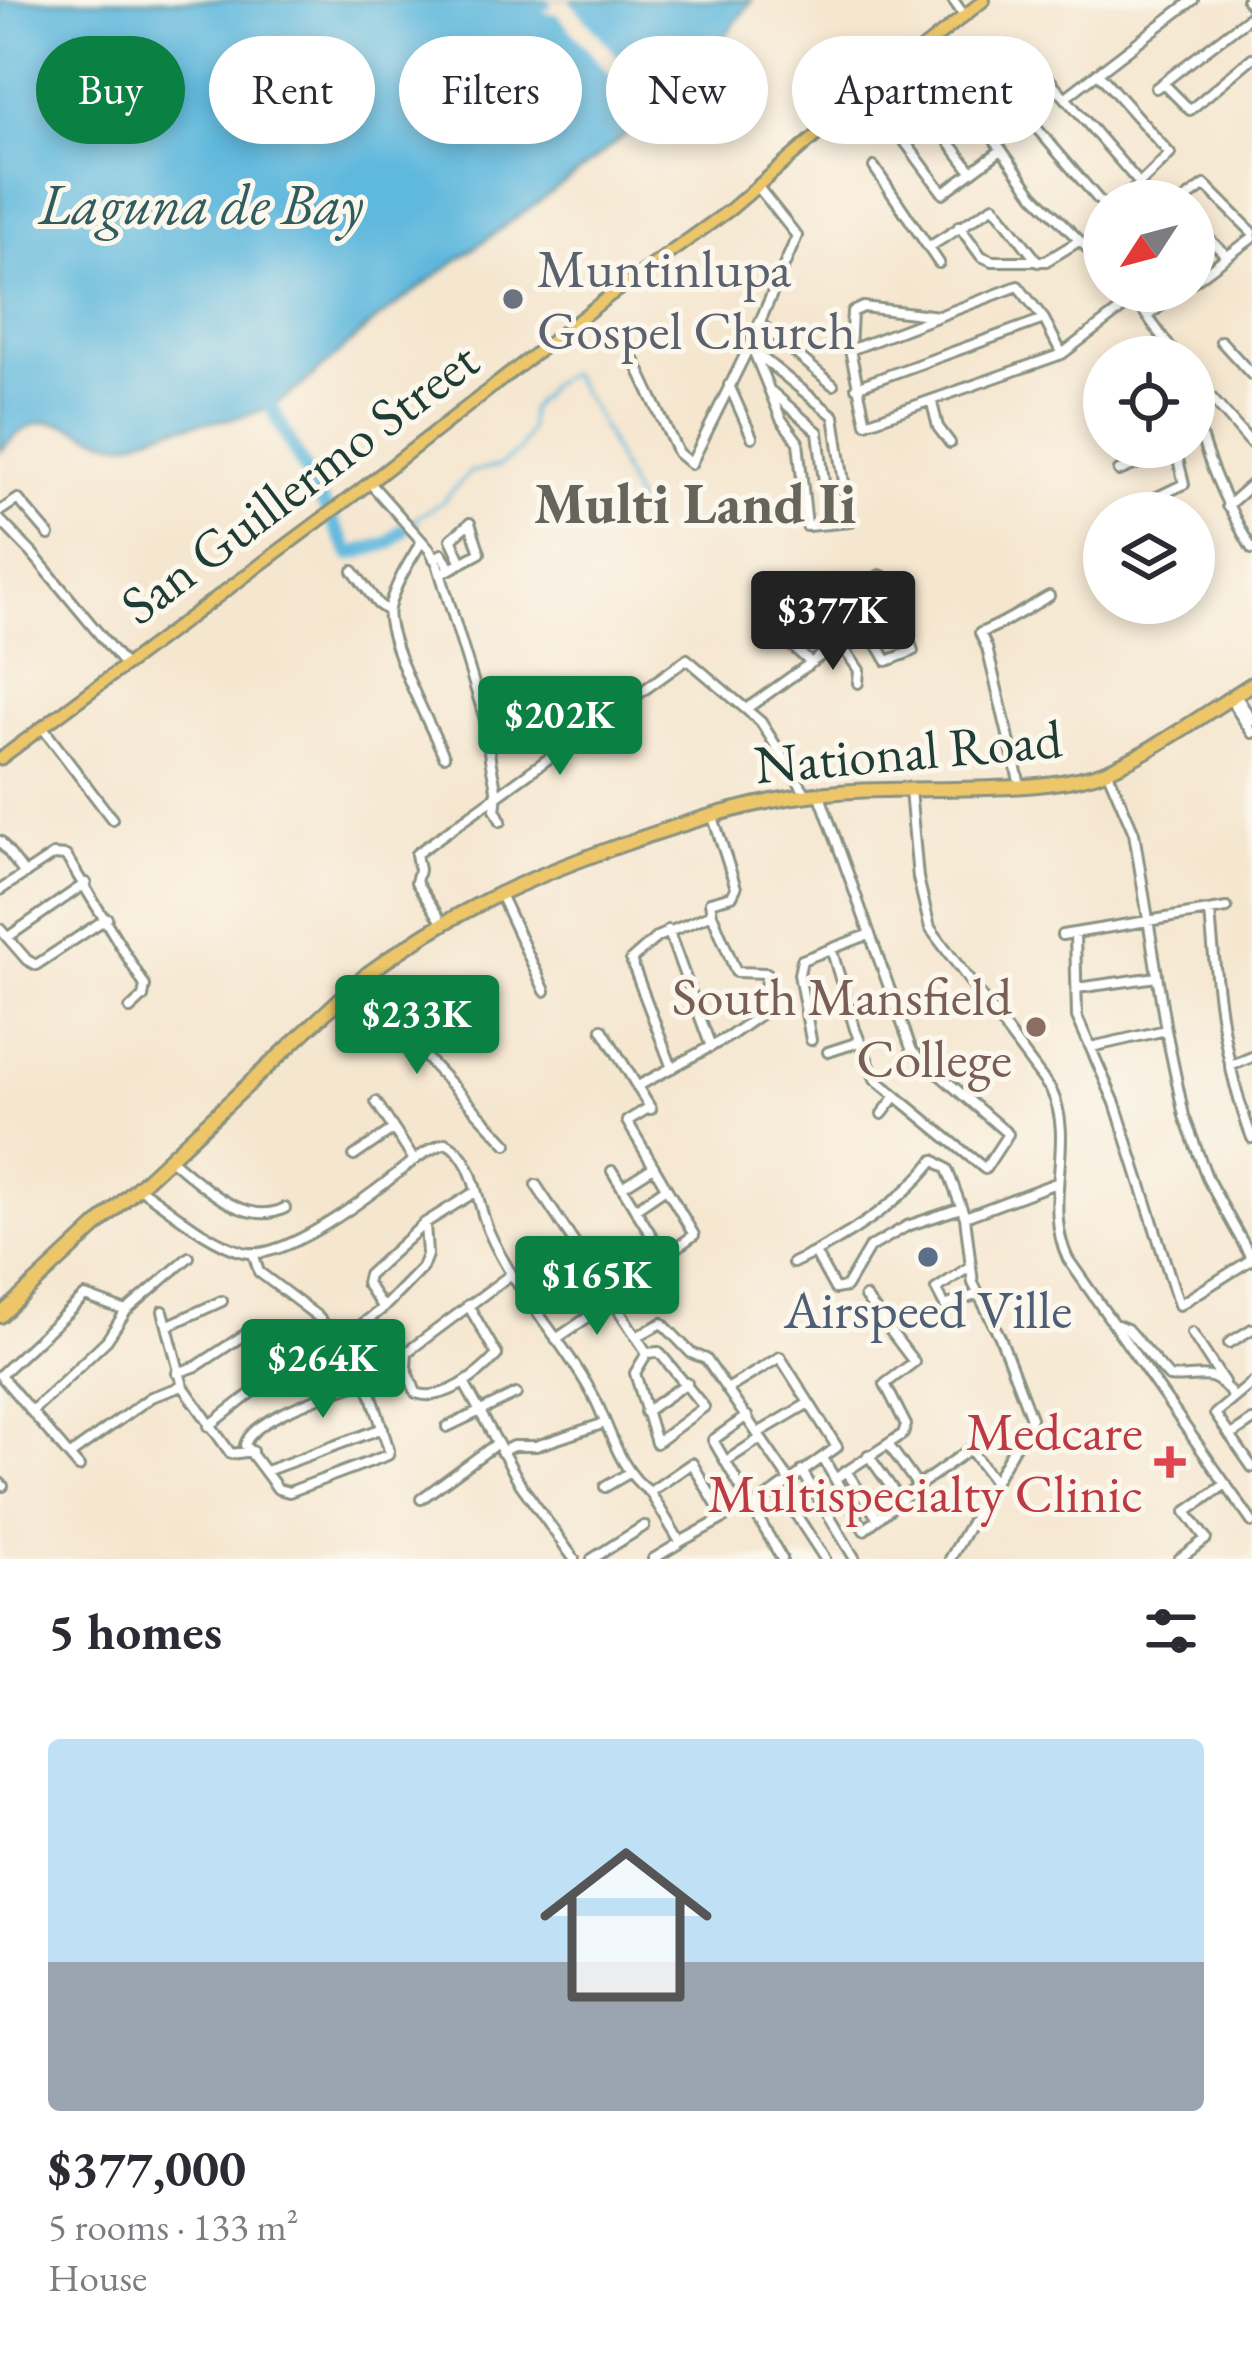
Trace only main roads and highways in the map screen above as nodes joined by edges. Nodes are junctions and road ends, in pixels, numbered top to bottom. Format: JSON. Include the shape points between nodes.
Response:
{"nodes":[{"id":1,"x":984,"y":0,"type":"edge"},
{"id":2,"x":1252,"y":684,"type":"edge"},
{"id":3,"x":0,"y":759,"type":"edge"},
{"id":4,"x":0,"y":1316,"type":"edge"}],
"edges":[{"from":1,"to":3,"type":"main road","name":"San Guillermo Street","via":[[758,187]]},
{"from":2,"to":4,"type":"highway","name":"National Road","via":[[1107,770],[1020,785],[813,794],[712,814],[499,891],[357,984]]}]}
